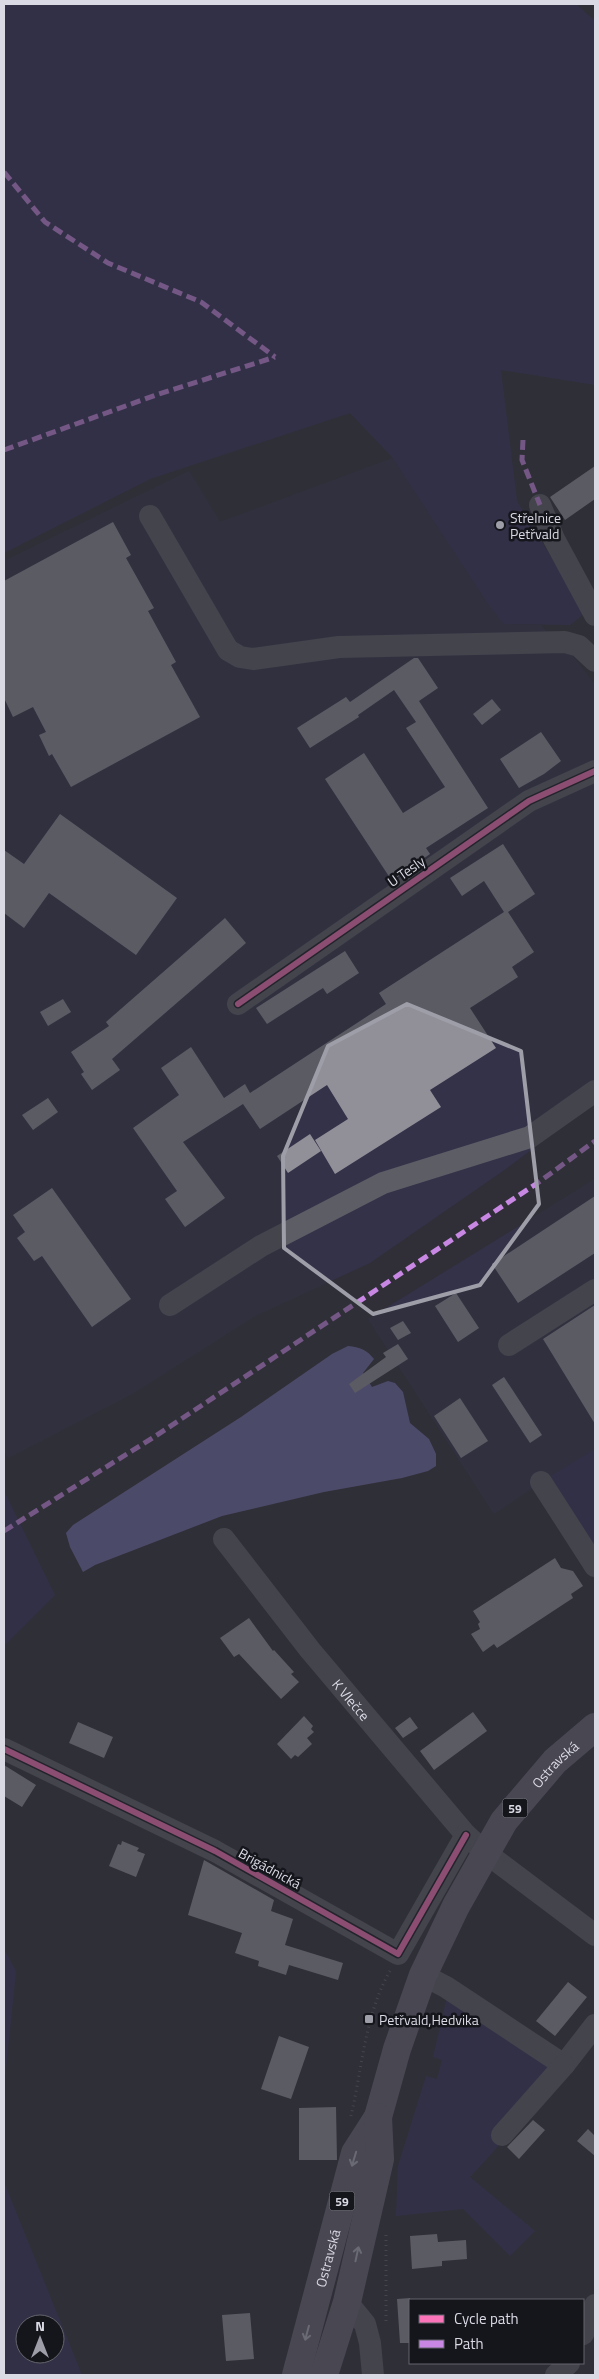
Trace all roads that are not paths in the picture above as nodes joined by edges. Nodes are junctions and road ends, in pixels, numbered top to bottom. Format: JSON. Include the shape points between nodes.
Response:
{"nodes":[{"id":1,"x":540,"y":505,"type":"dead end"},
{"id":2,"x":150,"y":516,"type":"dead end"},
{"id":3,"x":595,"y":615,"type":"edge"},
{"id":4,"x":594,"y":656,"type":"edge"},
{"id":5,"x":595,"y":771,"type":"edge"},
{"id":6,"x":238,"y":1004,"type":"dead end"},
{"id":7,"x":595,"y":1091,"type":"edge"},
{"id":8,"x":595,"y":1290,"type":"edge"},
{"id":9,"x":170,"y":1305,"type":"dead end"},
{"id":10,"x":509,"y":1345,"type":"dead end"},
{"id":11,"x":541,"y":1482,"type":"dead end"},
{"id":12,"x":224,"y":1539,"type":"dead end"},
{"id":13,"x":595,"y":1566,"type":"edge"},
{"id":14,"x":595,"y":1727,"type":"edge"},
{"id":15,"x":4,"y":1749,"type":"edge"},
{"id":16,"x":476,"y":1844,"type":"junction"},
{"id":17,"x":595,"y":1935,"type":"edge"},
{"id":18,"x":423,"y":1975,"type":"junction"},
{"id":19,"x":595,"y":2025,"type":"edge"},
{"id":20,"x":564,"y":2065,"type":"junction"},
{"id":21,"x":378,"y":2117,"type":"junction"},
{"id":22,"x":502,"y":2135,"type":"dead end"},
{"id":23,"x":347,"y":2302,"type":"junction"},
{"id":24,"x":595,"y":2306,"type":"edge"},
{"id":25,"x":584,"y":2332,"type":"edge"},
{"id":26,"x":569,"y":2364,"type":"edge"},
{"id":27,"x":296,"y":2375,"type":"edge"},
{"id":28,"x":324,"y":2375,"type":"edge"},
{"id":29,"x":373,"y":2375,"type":"edge"},
{"id":30,"x":556,"y":2375,"type":"edge"}],
"edges":[{"from":1,"to":3,"type":"street","via":[[554,540]]},
{"from":2,"to":4,"type":"street","via":[[228,650],[240,657],[253,660],[274,658],[340,647],[565,642]]},
{"from":5,"to":6,"type":"street","name":"U Tesly","via":[[529,802]]},
{"from":7,"to":9,"type":"street","via":[[530,1137],[383,1183],[261,1246]]},
{"from":8,"to":10,"type":"street"},
{"from":11,"to":13,"type":"street"},
{"from":12,"to":16,"type":"street","name":"K Vlečce","via":[[310,1650]]},
{"from":14,"to":16,"type":"main road","name":"Ostravská","number":"59","via":[[555,1762],[504,1821]]},
{"from":15,"to":16,"type":"street","name":"Brigádnická","via":[[215,1851],[398,1954]]},
{"from":16,"to":17,"type":"street"},
{"from":16,"to":18,"type":"main road","name":"Ostravská","number":"59","via":[[456,1906]]},
{"from":18,"to":20,"type":"street"},
{"from":18,"to":21,"type":"main road","name":"Ostravská","number":"59","via":[[397,2048]]},
{"from":19,"to":20,"type":"street"},
{"from":20,"to":22,"type":"street"},
{"from":23,"to":21,"type":"main road","name":"Ostravská","number":"59","one_way":true,"via":[[380,2159]]},
{"from":21,"to":27,"type":"main road","name":"Ostravská","number":"59","one_way":true,"via":[[355,2153]]},
{"from":23,"to":28,"type":"main road","name":"Ostravská","number":"59"},
{"from":23,"to":29,"type":"street","via":[[365,2324]]},
{"from":24,"to":25,"type":"street"},
{"from":26,"to":30,"type":"street"}]}
